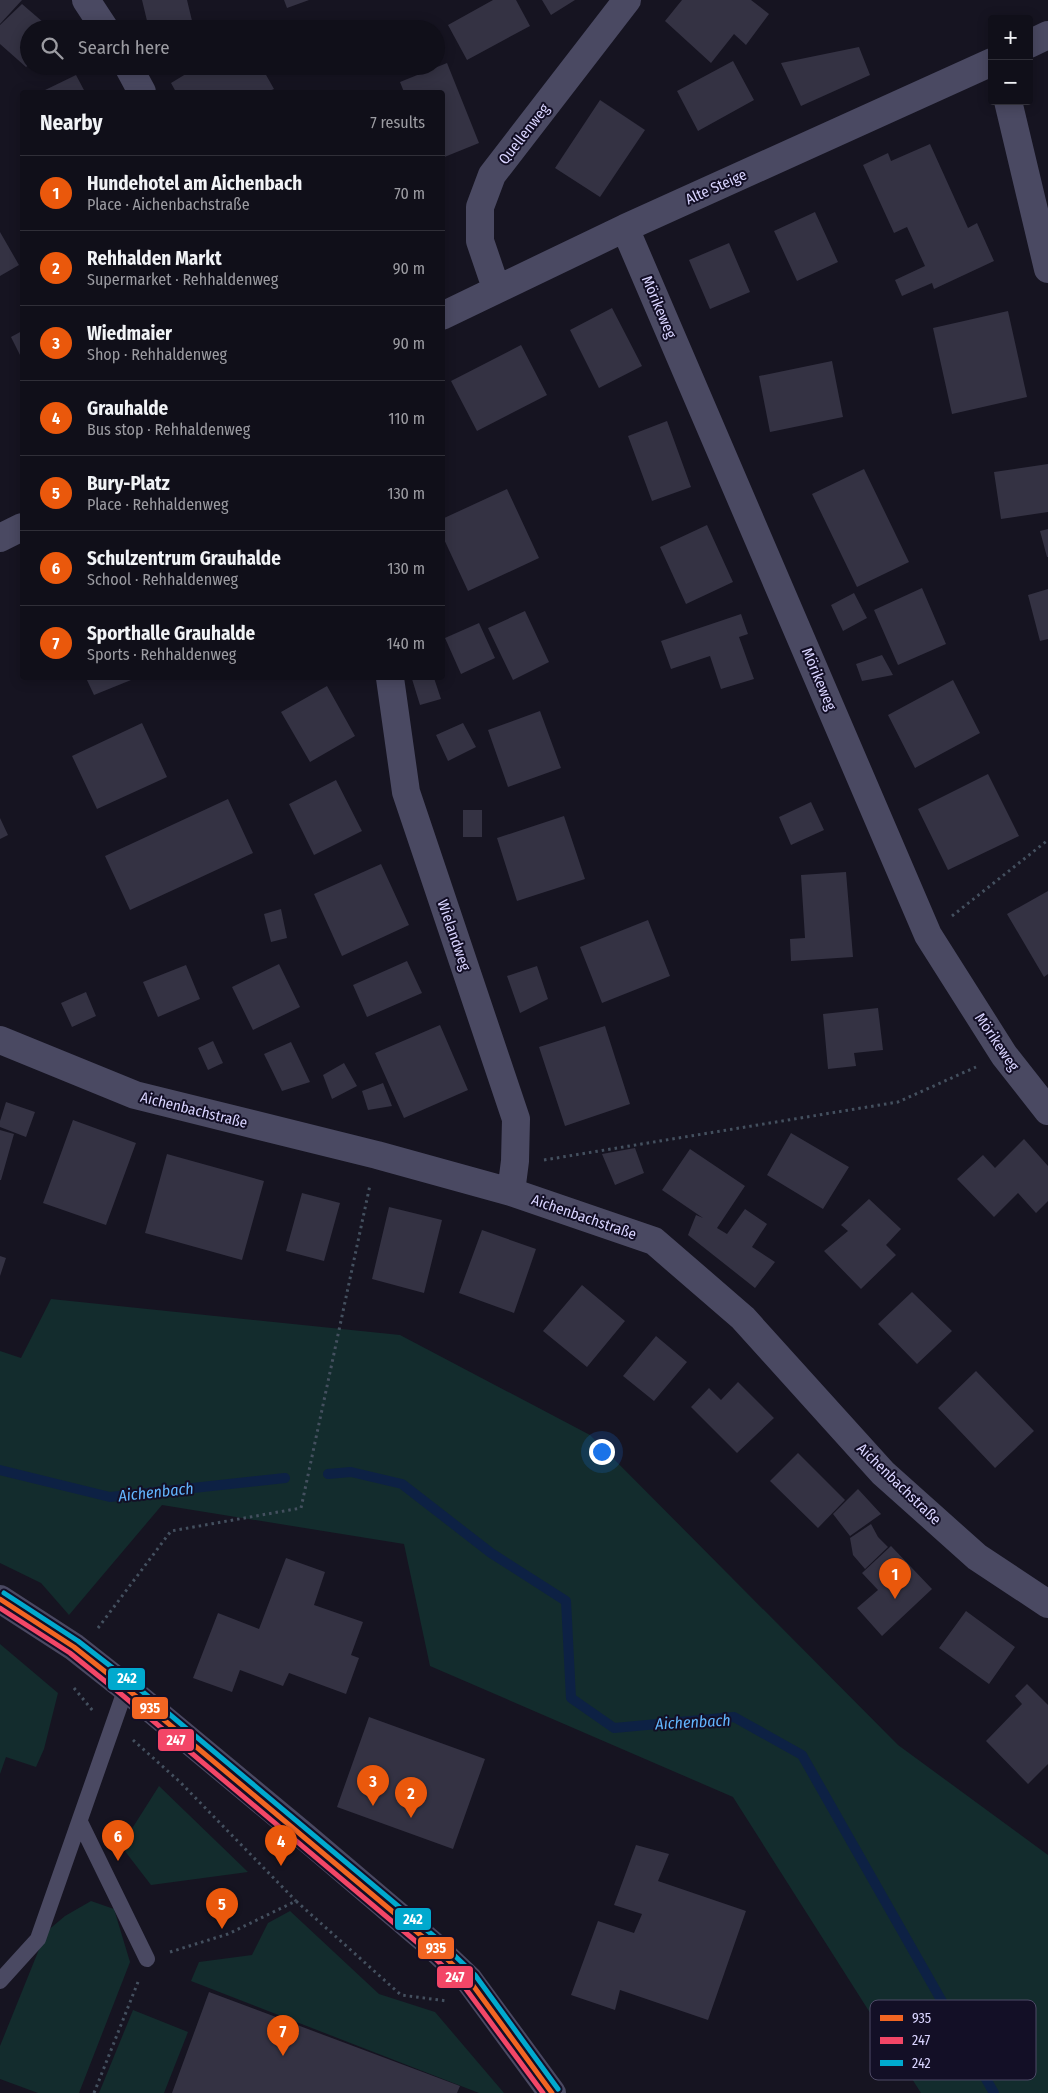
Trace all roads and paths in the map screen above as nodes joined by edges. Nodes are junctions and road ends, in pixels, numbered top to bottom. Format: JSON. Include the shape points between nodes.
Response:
{"nodes":[{"id":1,"x":86,"y":0,"type":"edge"},
{"id":2,"x":628,"y":0,"type":"edge"},
{"id":3,"x":99,"y":20,"type":"edge"},
{"id":4,"x":1048,"y":35,"type":"edge"},
{"id":5,"x":1033,"y":42,"type":"edge"},
{"id":6,"x":988,"y":64,"type":"edge"},
{"id":7,"x":133,"y":75,"type":"edge"},
{"id":8,"x":141,"y":90,"type":"edge"},
{"id":9,"x":1009,"y":105,"type":"edge"},
{"id":10,"x":625,"y":228,"type":"junction"},
{"id":11,"x":1048,"y":269,"type":"edge"},
{"id":12,"x":496,"y":288,"type":"junction"},
{"id":13,"x":445,"y":314,"type":"edge"},
{"id":14,"x":20,"y":528,"type":"edge"},
{"id":15,"x":0,"y":538,"type":"edge"},
{"id":16,"x":390,"y":680,"type":"edge"},
{"id":17,"x":1048,"y":840,"type":"edge"},
{"id":18,"x":928,"y":935,"type":"junction"},
{"id":19,"x":0,"y":1040,"type":"edge"},
{"id":20,"x":1004,"y":1055,"type":"junction"},
{"id":21,"x":1048,"y":1111,"type":"edge"},
{"id":22,"x":377,"y":1155,"type":"junction"},
{"id":23,"x":515,"y":1161,"type":"junction"},
{"id":24,"x":511,"y":1192,"type":"junction"},
{"id":25,"x":0,"y":1599,"type":"edge"},
{"id":26,"x":1048,"y":1604,"type":"edge"},
{"id":27,"x":74,"y":1647,"type":"junction"},
{"id":28,"x":126,"y":1688,"type":"junction"},
{"id":29,"x":92,"y":1710,"type":"junction"},
{"id":30,"x":89,"y":1719,"type":"dead end"},
{"id":31,"x":114,"y":1722,"type":"junction"},
{"id":32,"x":80,"y":1822,"type":"junction"},
{"id":33,"x":296,"y":1900,"type":"junction"},
{"id":34,"x":147,"y":1959,"type":"junction"},
{"id":35,"x":0,"y":1981,"type":"edge"},
{"id":36,"x":490,"y":2006,"type":"junction"},
{"id":37,"x":94,"y":2093,"type":"edge"},
{"id":38,"x":552,"y":2093,"type":"edge"}],
"edges":[{"from":1,"to":3,"type":"street"},
{"from":2,"to":12,"type":"street","name":"Quellenweg","via":[[492,175],[480,208],[480,241]]},
{"from":4,"to":5,"type":"street"},
{"from":6,"to":10,"type":"street","name":"Alte Steige"},
{"from":7,"to":8,"type":"street"},
{"from":9,"to":11,"type":"street"},
{"from":10,"to":12,"type":"street","name":"Alte Steige"},
{"from":10,"to":18,"type":"street","name":"Mörikeweg"},
{"from":12,"to":13,"type":"street","name":"Alte Steige"},
{"from":14,"to":15,"type":"street"},
{"from":16,"to":23,"type":"street","name":"Wielandweg","via":[[406,792],[516,1119]]},
{"from":17,"to":18,"type":"path"},
{"from":18,"to":20,"type":"street","name":"Mörikeweg"},
{"from":19,"to":22,"type":"street","name":"Aichenbachstraße","via":[[135,1096]]},
{"from":20,"to":21,"type":"street","name":"Mörikeweg"},
{"from":20,"to":23,"type":"path","via":[[898,1102],[548,1160]]},
{"from":22,"to":24,"type":"street","name":"Aichenbachstraße"},
{"from":22,"to":27,"type":"path","via":[[301,1508],[171,1531],[94,1632]]},
{"from":23,"to":24,"type":"street","name":"Wielandweg"},
{"from":24,"to":26,"type":"street","name":"Aichenbachstraße","via":[[654,1241],[743,1318],[883,1473],[977,1557]]},
{"from":25,"to":27,"type":"street"},
{"from":27,"to":28,"type":"street"},
{"from":27,"to":29,"type":"path","via":[[60,1670]]},
{"from":28,"to":31,"type":"lane"},
{"from":28,"to":36,"type":"street","via":[[430,1943],[469,1980]]},
{"from":29,"to":30,"type":"path"},
{"from":29,"to":31,"type":"path"},
{"from":31,"to":32,"type":"lane"},
{"from":31,"to":33,"type":"path","via":[[180,1782]]},
{"from":32,"to":34,"type":"lane"},
{"from":32,"to":35,"type":"lane","via":[[38,1939]]},
{"from":33,"to":34,"type":"path","via":[[228,1934]]},
{"from":33,"to":36,"type":"path","via":[[401,1994]]},
{"from":34,"to":37,"type":"path"},
{"from":36,"to":38,"type":"street"}]}
